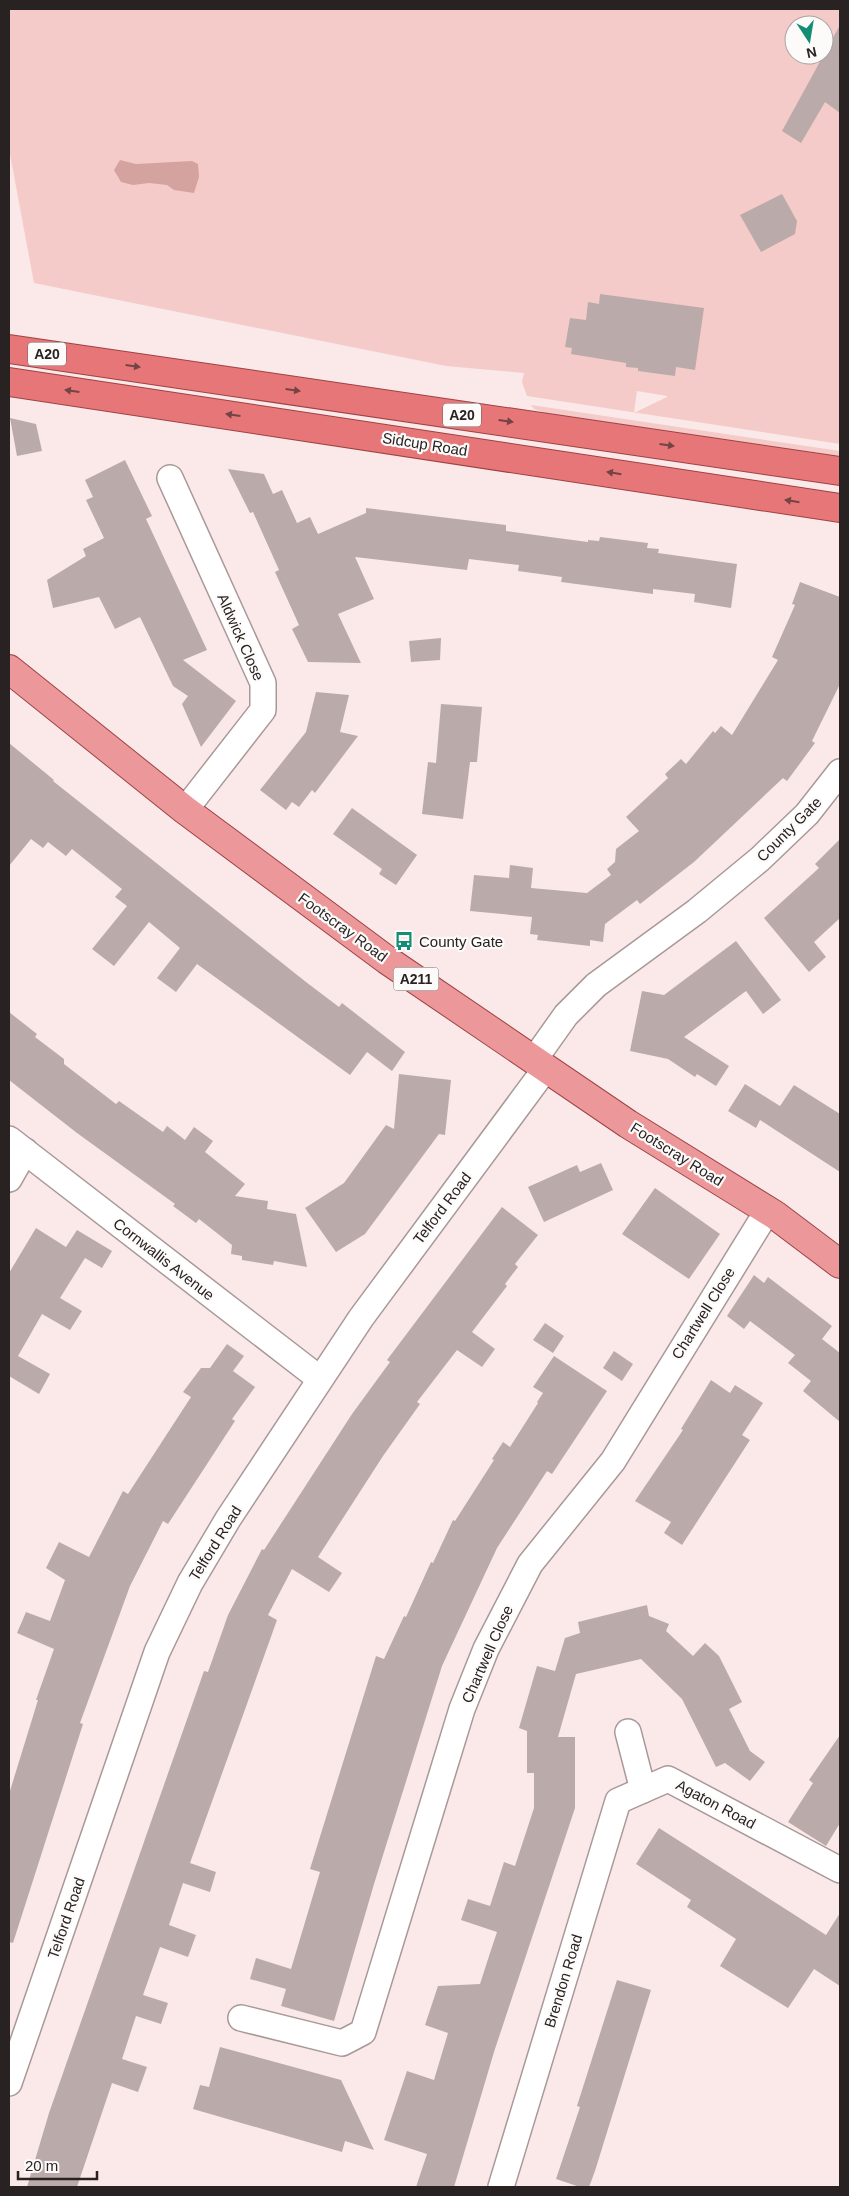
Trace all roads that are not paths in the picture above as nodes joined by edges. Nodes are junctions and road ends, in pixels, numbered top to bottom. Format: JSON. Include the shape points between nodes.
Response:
{"nodes":[{"id":1,"x":9,"y":349,"type":"edge"},
{"id":2,"x":9,"y":382,"type":"edge"},
{"id":3,"x":840,"y":470,"type":"edge"},
{"id":4,"x":170,"y":478,"type":"dead end"},
{"id":5,"x":840,"y":508,"type":"edge"},
{"id":6,"x":9,"y":670,"type":"edge"},
{"id":7,"x":840,"y":772,"type":"edge"},
{"id":8,"x":185,"y":810,"type":"junction"},
{"id":9,"x":540,"y":1064,"type":"junction"},
{"id":10,"x":17,"y":1145,"type":"edge"},
{"id":11,"x":9,"y":1179,"type":"edge"},
{"id":12,"x":768,"y":1210,"type":"junction"},
{"id":13,"x":840,"y":1264,"type":"edge"},
{"id":14,"x":320,"y":1378,"type":"junction"},
{"id":15,"x":628,"y":1732,"type":"dead end"},
{"id":16,"x":643,"y":1790,"type":"junction"},
{"id":17,"x":840,"y":1870,"type":"edge"},
{"id":18,"x":241,"y":2018,"type":"dead end"},
{"id":19,"x":9,"y":2083,"type":"edge"},
{"id":20,"x":501,"y":2187,"type":"edge"}],
"edges":[{"from":1,"to":3,"type":"highway","number":"A20","one_way":true},
{"from":5,"to":2,"type":"highway","name":"Sidcup Road","number":"A20","one_way":true},
{"from":4,"to":8,"type":"street","name":"Aldwick Close","via":[[263,683],[263,710]]},
{"from":6,"to":8,"type":"main road","name":"Footscray Road","number":"A211"},
{"from":7,"to":9,"type":"street","name":"County Gate","via":[[807,814],[760,859],[697,911],[596,985],[566,1015]]},
{"from":8,"to":9,"type":"main road","name":"Footscray Road","number":"A211","via":[[387,960]]},
{"from":9,"to":12,"type":"main road","name":"Footscray Road","number":"A211","via":[[628,1124]]},
{"from":9,"to":14,"type":"street","name":"Telford Road"},
{"from":10,"to":11,"type":"street"},
{"from":10,"to":14,"type":"street","name":"Cornwallis Avenue"},
{"from":12,"to":13,"type":"main road","name":"Footscray Road","number":"A211"},
{"from":12,"to":18,"type":"street","name":"Chartwell Close","via":[[613,1461],[530,1564],[486,1649],[462,1709],[363,2032],[342,2043]]},
{"from":14,"to":19,"type":"street","name":"Telford Road","via":[[228,1519],[190,1583],[157,1652]]},
{"from":15,"to":16,"type":"street"},
{"from":16,"to":17,"type":"street","name":"Agaton Road","via":[[668,1779]]},
{"from":16,"to":20,"type":"street","name":"Brendon Road","via":[[618,1801]]}]}
